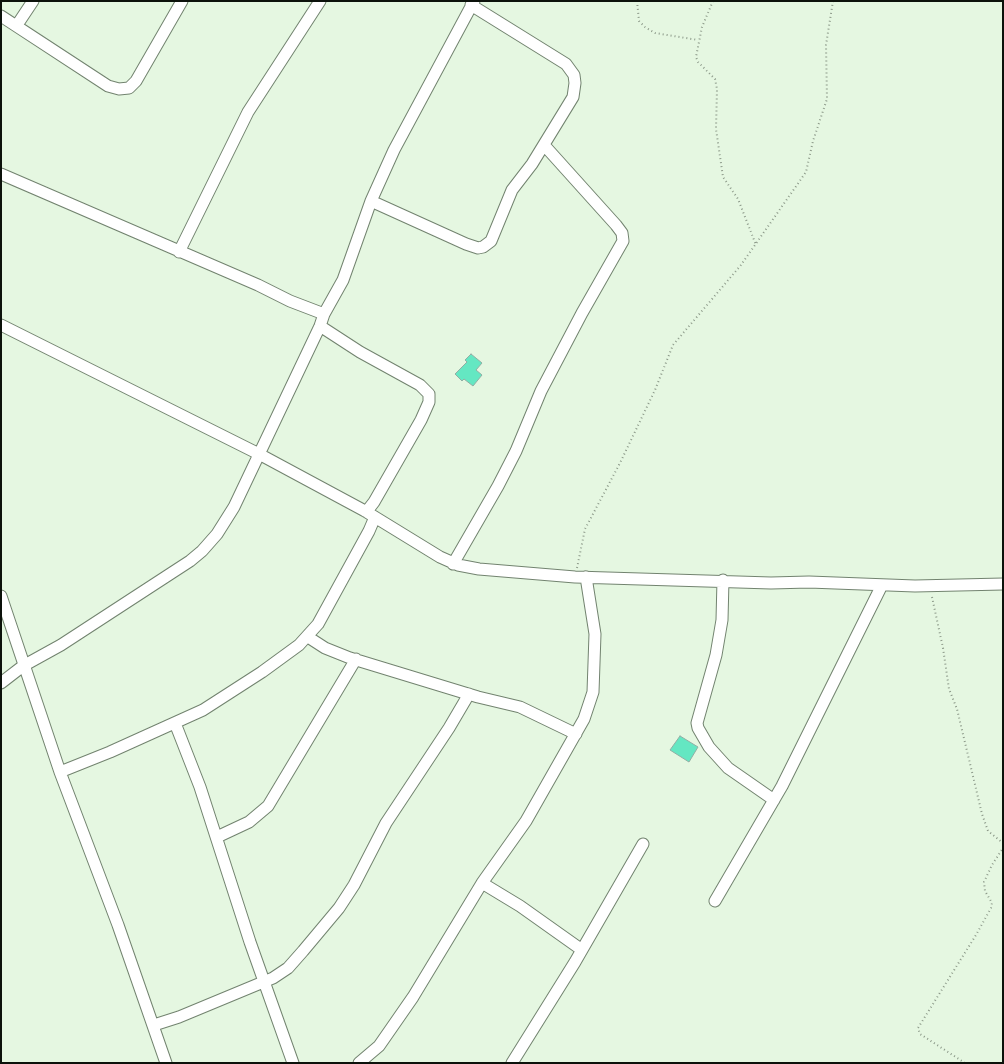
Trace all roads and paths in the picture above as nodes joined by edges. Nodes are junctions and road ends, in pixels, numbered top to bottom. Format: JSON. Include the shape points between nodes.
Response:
{"nodes":[{"id":1,"x":33,"y":1,"type":"edge"},
{"id":2,"x":182,"y":1,"type":"edge"},
{"id":3,"x":320,"y":1,"type":"edge"},
{"id":4,"x":637,"y":1,"type":"edge"},
{"id":5,"x":713,"y":1,"type":"edge"},
{"id":6,"x":832,"y":1,"type":"edge"},
{"id":7,"x":472,"y":3,"type":"edge"},
{"id":8,"x":1,"y":16,"type":"edge"},
{"id":9,"x":15,"y":24,"type":"junction"},
{"id":10,"x":1,"y":27,"type":"edge"},
{"id":11,"x":698,"y":40,"type":"junction"},
{"id":12,"x":544,"y":145,"type":"junction"},
{"id":13,"x":1,"y":174,"type":"edge"},
{"id":14,"x":371,"y":201,"type":"junction"},
{"id":15,"x":756,"y":245,"type":"junction"},
{"id":16,"x":179,"y":252,"type":"junction"},
{"id":17,"x":324,"y":314,"type":"junction"},
{"id":18,"x":1,"y":325,"type":"edge"},
{"id":19,"x":320,"y":326,"type":"junction"},
{"id":20,"x":259,"y":454,"type":"junction"},
{"id":21,"x":370,"y":514,"type":"junction"},
{"id":22,"x":453,"y":564,"type":"junction"},
{"id":23,"x":581,"y":577,"type":"junction"},
{"id":24,"x":723,"y":580,"type":"junction"},
{"id":25,"x":1003,"y":584,"type":"edge"},
{"id":26,"x":882,"y":585,"type":"junction"},
{"id":27,"x":929,"y":585,"type":"junction"},
{"id":28,"x":1,"y":596,"type":"edge"},
{"id":29,"x":308,"y":637,"type":"junction"},
{"id":30,"x":356,"y":659,"type":"junction"},
{"id":31,"x":23,"y":666,"type":"junction"},
{"id":32,"x":1,"y":683,"type":"edge"},
{"id":33,"x":469,"y":694,"type":"junction"},
{"id":34,"x":175,"y":723,"type":"junction"},
{"id":35,"x":576,"y":734,"type":"junction"},
{"id":36,"x":60,"y":772,"type":"junction"},
{"id":37,"x":774,"y":800,"type":"junction"},
{"id":38,"x":217,"y":837,"type":"junction"},
{"id":39,"x":1003,"y":843,"type":"edge"},
{"id":40,"x":643,"y":844,"type":"dead end"},
{"id":41,"x":1003,"y":848,"type":"edge"},
{"id":42,"x":482,"y":882,"type":"junction"},
{"id":43,"x":715,"y":901,"type":"dead end"},
{"id":44,"x":582,"y":950,"type":"junction"},
{"id":45,"x":265,"y":982,"type":"junction"},
{"id":46,"x":154,"y":1025,"type":"junction"},
{"id":47,"x":166,"y":1063,"type":"edge"},
{"id":48,"x":293,"y":1063,"type":"edge"},
{"id":49,"x":359,"y":1063,"type":"edge"},
{"id":50,"x":512,"y":1063,"type":"edge"},
{"id":51,"x":965,"y":1063,"type":"edge"}],
"edges":[{"from":1,"to":9,"type":"street"},
{"from":2,"to":9,"type":"street","via":[[136,81],[129,88],[108,86]]},
{"from":3,"to":16,"type":"street","via":[[248,112]]},
{"from":4,"to":11,"type":"path","via":[[640,21],[645,28]]},
{"from":5,"to":11,"type":"path"},
{"from":6,"to":15,"type":"path","via":[[826,45],[826,99],[813,141],[810,162],[800,182]]},
{"from":7,"to":12,"type":"street","via":[[571,69],[575,83],[572,97]]},
{"from":7,"to":14,"type":"street","via":[[394,150]]},
{"from":8,"to":9,"type":"street"},
{"from":9,"to":10,"type":"street"},
{"from":11,"to":15,"type":"path","via":[[696,57],[714,79],[716,89],[716,129],[724,177],[738,199]]},
{"from":12,"to":14,"type":"street","via":[[512,190],[491,240],[483,247],[466,244]]},
{"from":12,"to":22,"type":"street","via":[[616,225],[622,233],[623,241],[541,391],[498,486]]},
{"from":13,"to":16,"type":"street"},
{"from":14,"to":17,"type":"street","via":[[343,280]]},
{"from":15,"to":23,"type":"path","via":[[742,265],[673,345],[620,464],[585,529]]},
{"from":16,"to":17,"type":"street"},
{"from":17,"to":19,"type":"street"},
{"from":18,"to":20,"type":"street"},
{"from":19,"to":20,"type":"street"},
{"from":19,"to":21,"type":"street","via":[[360,352],[420,385],[430,394],[421,420],[367,511]]},
{"from":20,"to":21,"type":"street"},
{"from":20,"to":31,"type":"street","via":[[234,507],[217,534],[202,551],[61,645]]},
{"from":21,"to":22,"type":"street"},
{"from":21,"to":29,"type":"street","via":[[332,599]]},
{"from":22,"to":23,"type":"street","via":[[479,570]]},
{"from":23,"to":24,"type":"street"},
{"from":23,"to":35,"type":"street","via":[[595,634],[593,692]]},
{"from":24,"to":26,"type":"street"},
{"from":24,"to":37,"type":"street","via":[[722,620],[716,655],[697,723],[698,728],[709,747],[728,768]]},
{"from":25,"to":27,"type":"street"},
{"from":26,"to":27,"type":"street"},
{"from":26,"to":37,"type":"street"},
{"from":27,"to":39,"type":"path","via":[[939,626],[948,689],[956,709],[982,814],[988,831]]},
{"from":28,"to":31,"type":"street"},
{"from":29,"to":30,"type":"street","via":[[325,648]]},
{"from":29,"to":34,"type":"street","via":[[242,685],[202,710]]},
{"from":30,"to":33,"type":"street"},
{"from":30,"to":38,"type":"street","via":[[268,806],[249,822]]},
{"from":31,"to":32,"type":"street"},
{"from":31,"to":36,"type":"street"},
{"from":33,"to":35,"type":"street","via":[[520,707]]},
{"from":33,"to":45,"type":"street","via":[[386,823],[354,885],[327,925],[288,968]]},
{"from":34,"to":36,"type":"street"},
{"from":34,"to":38,"type":"street"},
{"from":35,"to":42,"type":"street","via":[[526,821]]},
{"from":36,"to":46,"type":"street"},
{"from":37,"to":43,"type":"street"},
{"from":38,"to":45,"type":"street"},
{"from":40,"to":44,"type":"street"},
{"from":41,"to":51,"type":"path","via":[[983,885],[992,903],[991,908],[918,1028],[920,1034]]},
{"from":42,"to":44,"type":"street"},
{"from":42,"to":49,"type":"street","via":[[400,1016],[379,1046]]},
{"from":44,"to":50,"type":"street"},
{"from":45,"to":46,"type":"street","via":[[186,1015]]},
{"from":45,"to":48,"type":"street"},
{"from":46,"to":47,"type":"street"}]}
